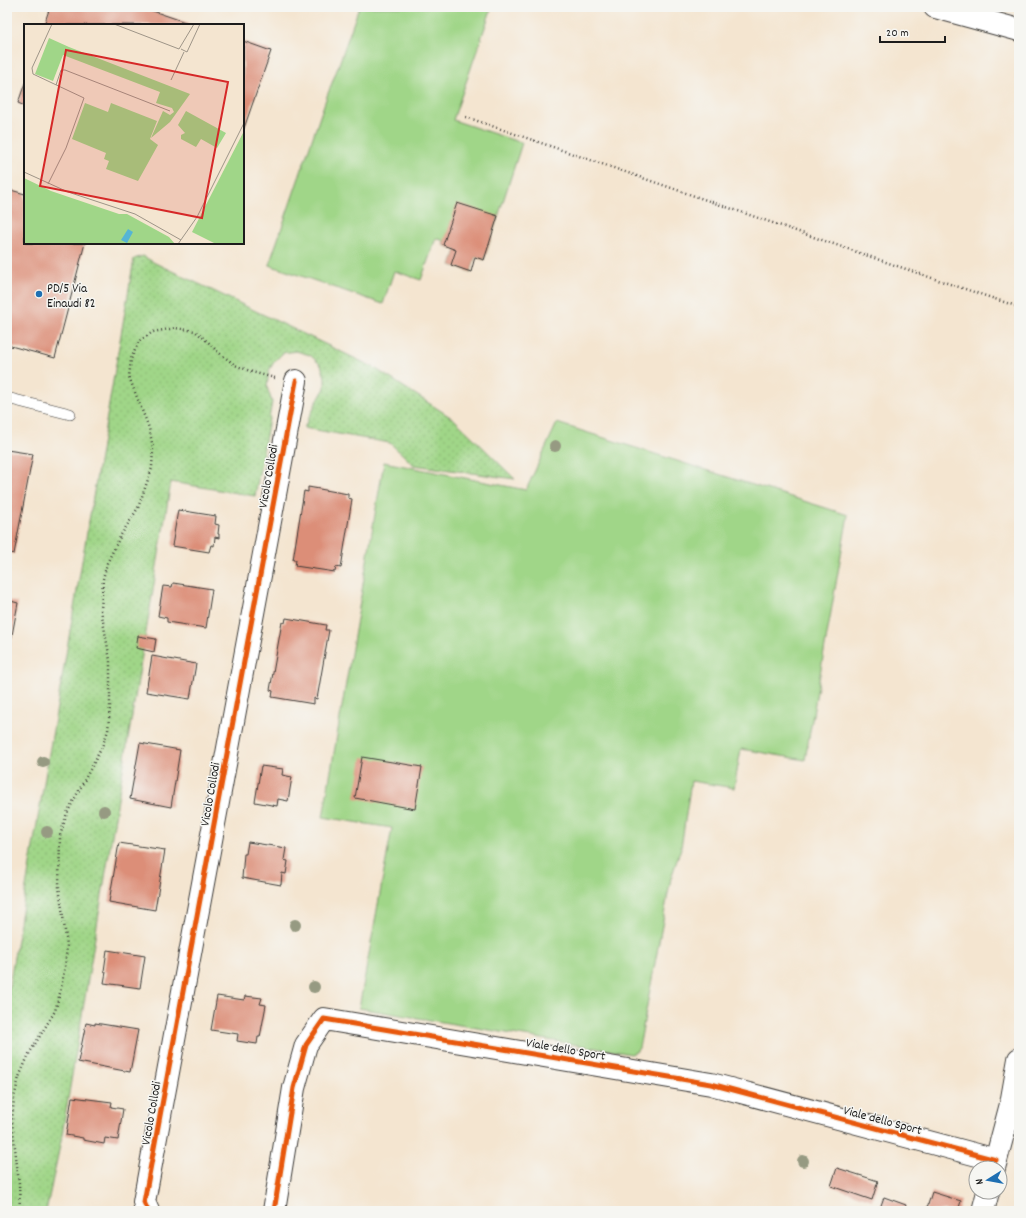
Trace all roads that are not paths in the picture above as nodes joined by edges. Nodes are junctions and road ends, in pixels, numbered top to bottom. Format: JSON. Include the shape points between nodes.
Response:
{"nodes":[{"id":1,"x":935,"y":7,"type":"edge"},
{"id":2,"x":1019,"y":30,"type":"edge"},
{"id":3,"x":296,"y":381,"type":"road end"},
{"id":4,"x":7,"y":398,"type":"edge"},
{"id":5,"x":70,"y":414,"type":"dead end"},
{"id":6,"x":1019,"y":1059,"type":"edge"},
{"id":7,"x":981,"y":1160,"type":"edge"},
{"id":8,"x":996,"y":1160,"type":"edge"},
{"id":9,"x":986,"y":1200,"type":"edge"},
{"id":10,"x":148,"y":1211,"type":"edge"},
{"id":11,"x":274,"y":1211,"type":"edge"},
{"id":12,"x":983,"y":1211,"type":"edge"}],
"edges":[{"from":1,"to":2,"type":"street"},
{"from":3,"to":10,"type":"street","name":"Vicolo Collodi","via":[[144,1202]]},
{"from":4,"to":5,"type":"lane"},
{"from":6,"to":8,"type":"street","via":[[1011,1104]]},
{"from":7,"to":11,"type":"street","name":"Viale dello Sport","via":[[711,1084],[324,1019],[306,1046],[294,1088]]},
{"from":9,"to":12,"type":"street"}]}
